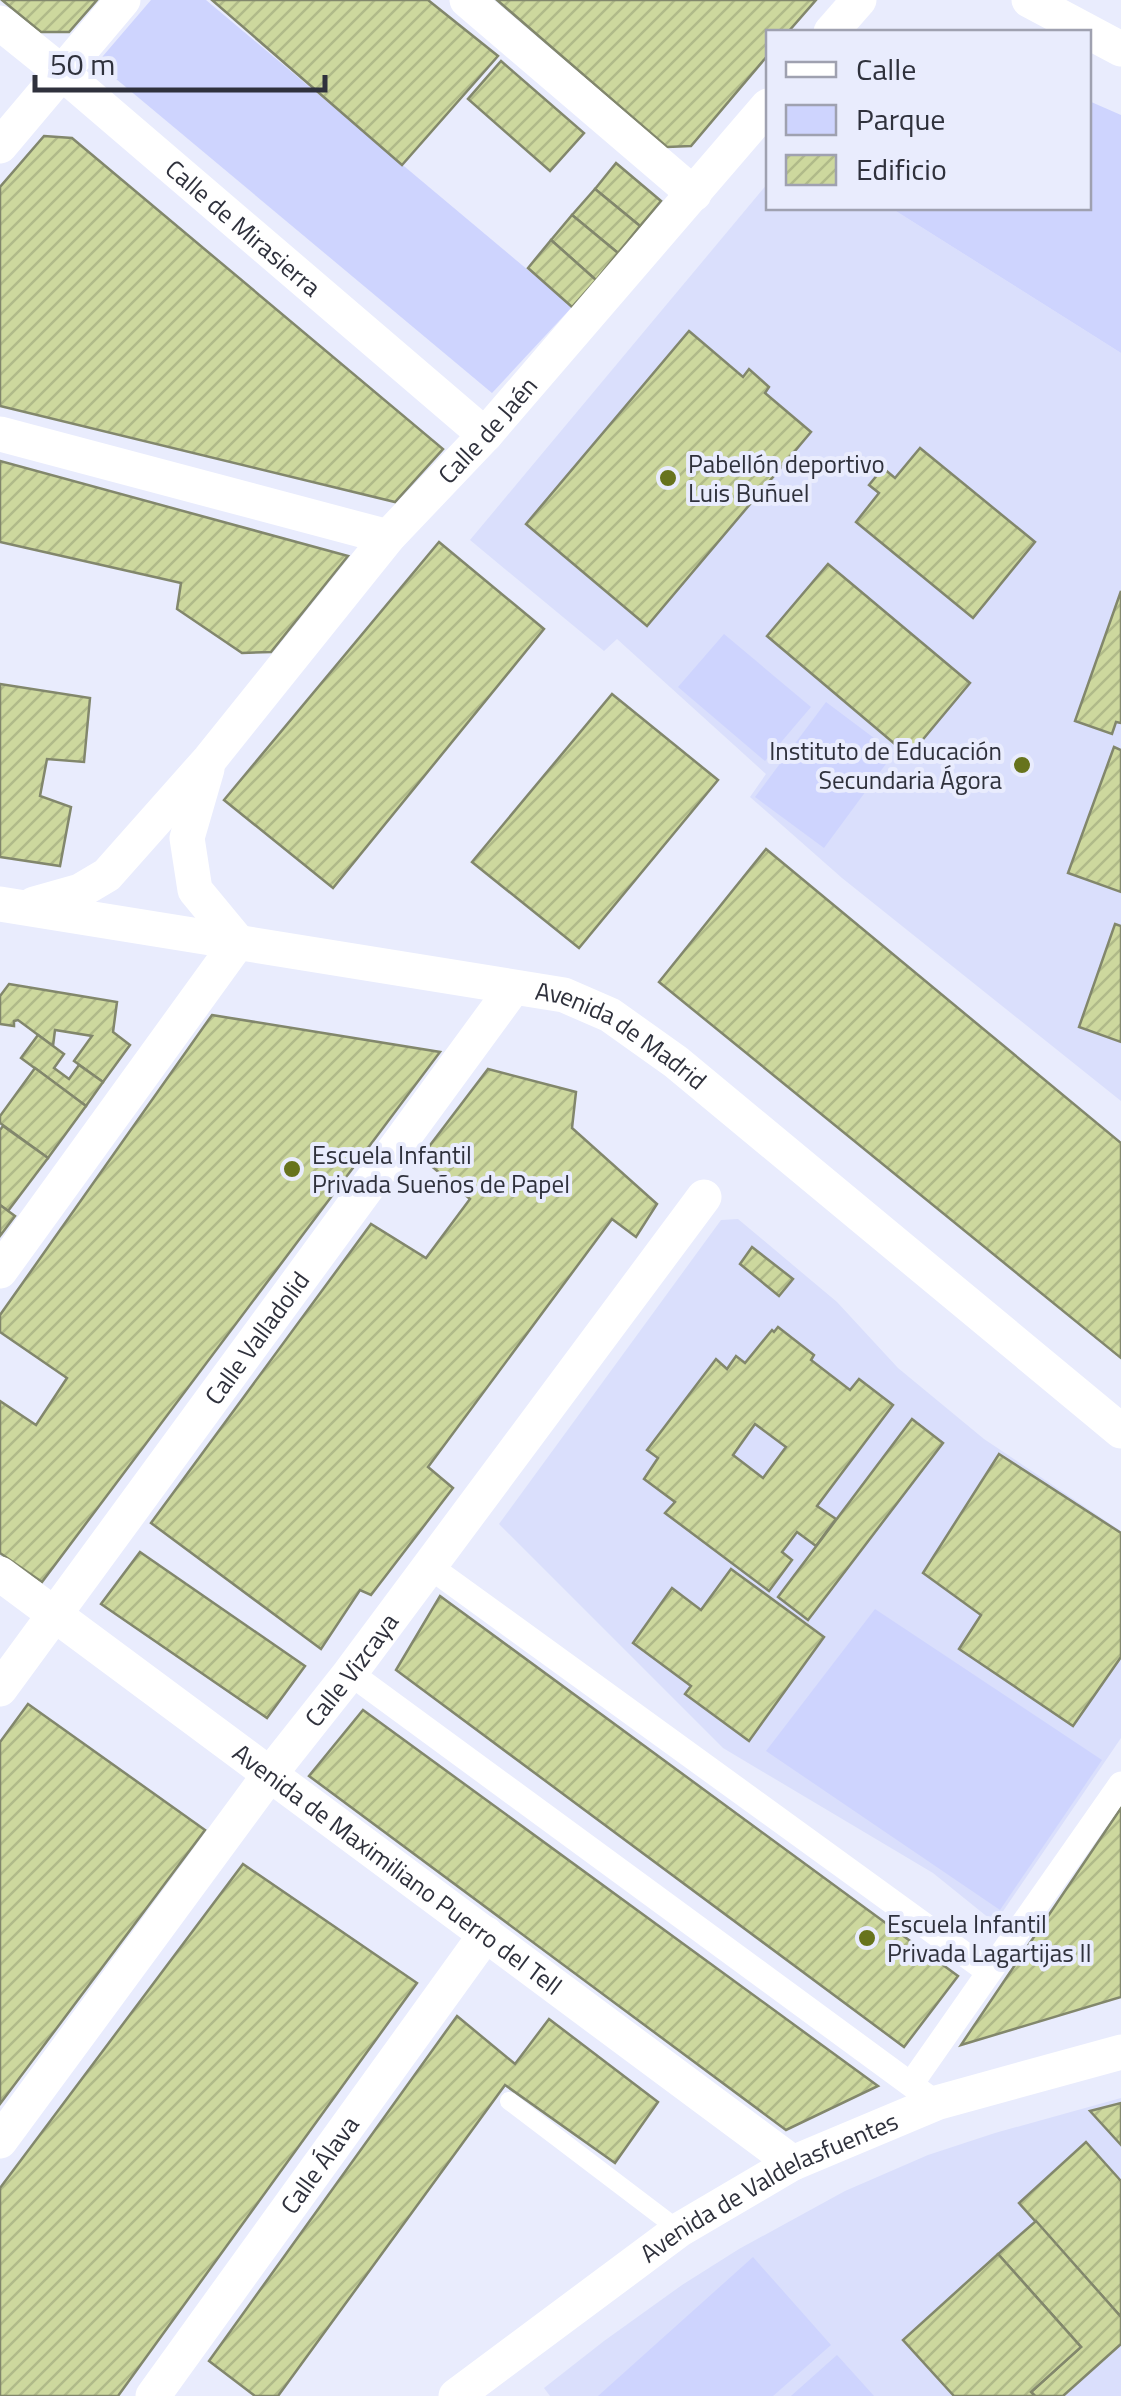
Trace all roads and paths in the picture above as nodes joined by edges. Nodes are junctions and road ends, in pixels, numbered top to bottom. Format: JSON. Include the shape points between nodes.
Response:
{"nodes":[{"id":1,"x":123,"y":0,"type":"edge"},
{"id":2,"x":467,"y":0,"type":"edge"},
{"id":3,"x":858,"y":0,"type":"edge"},
{"id":4,"x":1029,"y":0,"type":"edge"},
{"id":5,"x":0,"y":23,"type":"edge"},
{"id":6,"x":833,"y":30,"type":"edge"},
{"id":7,"x":1086,"y":30,"type":"edge"},
{"id":8,"x":1091,"y":32,"type":"edge"},
{"id":9,"x":1121,"y":48,"type":"edge"},
{"id":10,"x":61,"y":72,"type":"junction"},
{"id":11,"x":766,"y":108,"type":"edge"},
{"id":12,"x":0,"y":146,"type":"edge"},
{"id":13,"x":694,"y":194,"type":"junction"},
{"id":14,"x":0,"y":434,"type":"edge"},
{"id":15,"x":484,"y":436,"type":"junction"},
{"id":16,"x":388,"y":537,"type":"junction"},
{"id":17,"x":210,"y":759,"type":"junction"},
{"id":18,"x":10,"y":906,"type":"edge"},
{"id":19,"x":238,"y":942,"type":"junction"},
{"id":20,"x":513,"y":988,"type":"junction"},
{"id":21,"x":704,"y":1197,"type":"dead end"},
{"id":22,"x":0,"y":1271,"type":"edge"},
{"id":23,"x":1121,"y":1430,"type":"edge"},
{"id":24,"x":429,"y":1566,"type":"junction"},
{"id":25,"x":0,"y":1574,"type":"edge"},
{"id":26,"x":54,"y":1614,"type":"junction"},
{"id":27,"x":350,"y":1673,"type":"junction"},
{"id":28,"x":0,"y":1689,"type":"edge"},
{"id":29,"x":270,"y":1774,"type":"junction"},
{"id":30,"x":1121,"y":1784,"type":"edge"},
{"id":31,"x":486,"y":1934,"type":"junction"},
{"id":32,"x":988,"y":1972,"type":"junction"},
{"id":33,"x":1121,"y":2052,"type":"edge"},
{"id":34,"x":924,"y":2094,"type":"junction"},
{"id":35,"x":509,"y":2100,"type":"dead end"},
{"id":36,"x":0,"y":2141,"type":"edge"},
{"id":37,"x":793,"y":2163,"type":"junction"},
{"id":38,"x":679,"y":2230,"type":"junction"},
{"id":39,"x":152,"y":2396,"type":"edge"},
{"id":40,"x":456,"y":2396,"type":"edge"}],
"edges":[{"from":1,"to":10,"type":"street"},
{"from":2,"to":13,"type":"street"},
{"from":3,"to":6,"type":"street"},
{"from":4,"to":7,"type":"street"},
{"from":5,"to":10,"type":"street","name":"Calle de Mirasierra"},
{"from":8,"to":9,"type":"street"},
{"from":10,"to":12,"type":"street"},
{"from":10,"to":15,"type":"street","name":"Calle de Mirasierra"},
{"from":11,"to":13,"type":"street","name":"Calle de Jaén"},
{"from":13,"to":15,"type":"street","name":"Calle de Jaén"},
{"from":14,"to":16,"type":"street"},
{"from":15,"to":16,"type":"street","name":"Calle de Jaén"},
{"from":16,"to":17,"type":"street","name":"Calle de Jaén"},
{"from":17,"to":18,"type":"street","name":"Calle de Jaén","via":[[106,876],[80,891]]},
{"from":17,"to":19,"type":"street","name":"Calle de Jaén","via":[[187,838],[194,890]]},
{"from":18,"to":19,"type":"street","name":"Avenida de Madrid"},
{"from":19,"to":20,"type":"street","name":"Avenida de Madrid"},
{"from":19,"to":22,"type":"street"},
{"from":20,"to":23,"type":"street","name":"Avenida de Madrid","via":[[564,995],[610,1015],[676,1062]]},
{"from":20,"to":26,"type":"street","name":"Calle Valladolid"},
{"from":21,"to":24,"type":"street","name":"Calle Vizcaya"},
{"from":24,"to":27,"type":"street","name":"Calle Vizcaya"},
{"from":24,"to":32,"type":"street"},
{"from":25,"to":26,"type":"street","name":"Avenida de Maximiliano Puerro del Tell"},
{"from":26,"to":28,"type":"street","name":"Calle Valladolid"},
{"from":26,"to":29,"type":"street","name":"Avenida de Maximiliano Puerro del Tell"},
{"from":27,"to":29,"type":"street","name":"Calle Vizcaya"},
{"from":27,"to":34,"type":"street"},
{"from":29,"to":31,"type":"street","name":"Avenida de Maximiliano Puerro del Tell"},
{"from":29,"to":36,"type":"street","name":"Calle Vizcaya"},
{"from":30,"to":32,"type":"street"},
{"from":31,"to":37,"type":"street","name":"Avenida de Maximiliano Puerro del Tell"},
{"from":31,"to":39,"type":"street","name":"Calle Álava"},
{"from":32,"to":34,"type":"street"},
{"from":33,"to":34,"type":"street","name":"Avenida de Valdelasfuentes"},
{"from":34,"to":37,"type":"street","name":"Avenida de Valdelasfuentes"},
{"from":35,"to":38,"type":"lane"},
{"from":37,"to":38,"type":"street","name":"Avenida de Valdelasfuentes"},
{"from":38,"to":40,"type":"street","name":"Avenida de Valdelasfuentes"}]}
